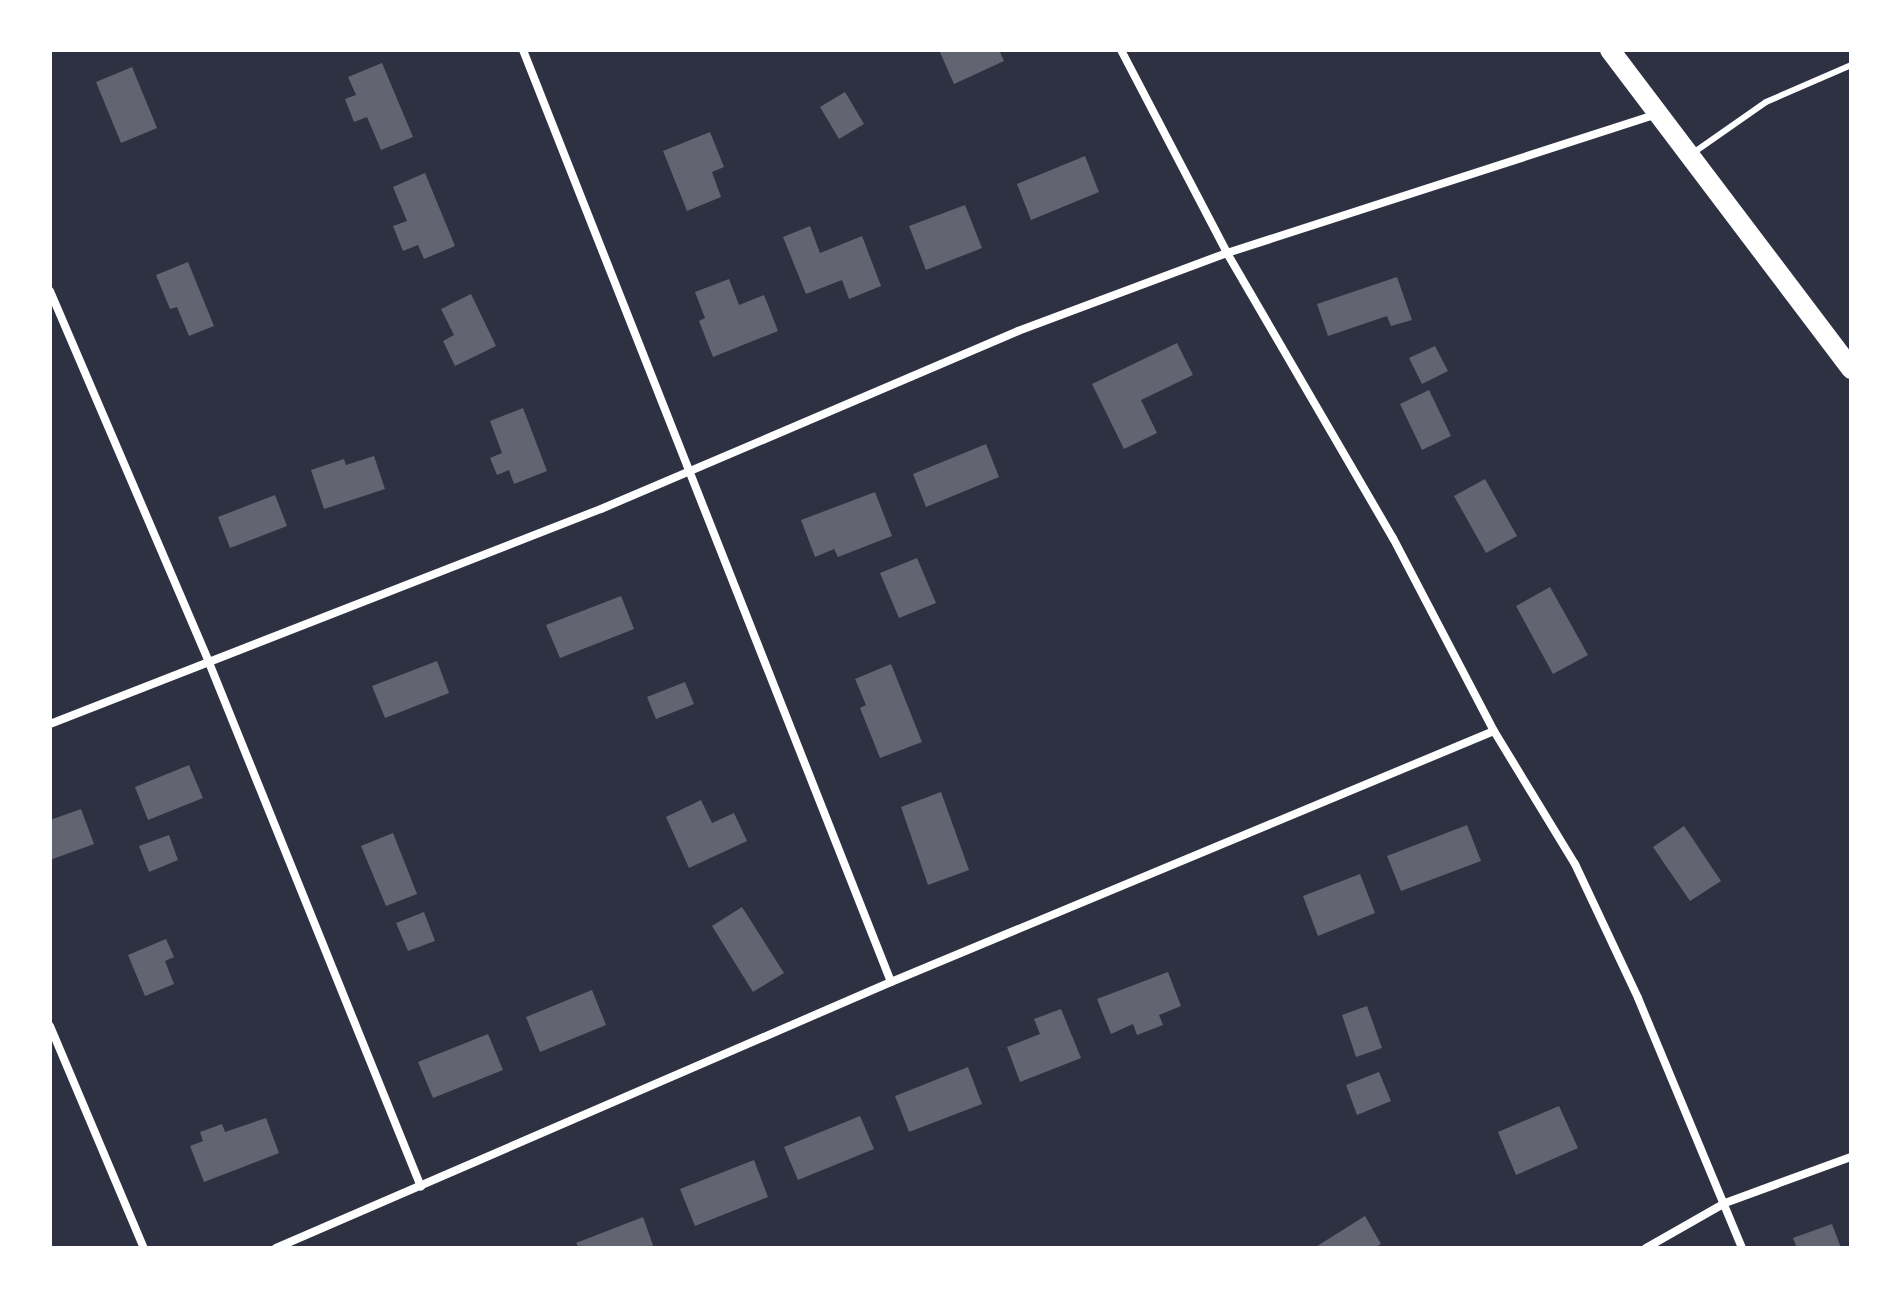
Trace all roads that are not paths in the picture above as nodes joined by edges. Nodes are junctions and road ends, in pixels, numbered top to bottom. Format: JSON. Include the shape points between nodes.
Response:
{"nodes":[{"id":1,"x":523,"y":50,"type":"edge"},
{"id":2,"x":1121,"y":50,"type":"edge"},
{"id":3,"x":1610,"y":50,"type":"edge"},
{"id":4,"x":1851,"y":65,"type":"edge"},
{"id":5,"x":1659,"y":114,"type":"junction"},
{"id":6,"x":1690,"y":155,"type":"junction"},
{"id":7,"x":1227,"y":253,"type":"junction"},
{"id":8,"x":50,"y":291,"type":"edge"},
{"id":9,"x":1851,"y":369,"type":"edge"},
{"id":10,"x":691,"y":470,"type":"junction"},
{"id":11,"x":208,"y":660,"type":"junction"},
{"id":12,"x":50,"y":724,"type":"edge"},
{"id":13,"x":1494,"y":731,"type":"junction"},
{"id":14,"x":891,"y":982,"type":"junction"},
{"id":15,"x":50,"y":1026,"type":"edge"},
{"id":16,"x":1851,"y":1157,"type":"edge"},
{"id":17,"x":421,"y":1187,"type":"junction"},
{"id":18,"x":1725,"y":1203,"type":"junction"},
{"id":19,"x":144,"y":1248,"type":"edge"},
{"id":20,"x":276,"y":1248,"type":"edge"},
{"id":21,"x":1646,"y":1248,"type":"edge"},
{"id":22,"x":1742,"y":1248,"type":"edge"}],
"edges":[{"from":1,"to":10,"type":"street"},
{"from":2,"to":7,"type":"street"},
{"from":3,"to":5,"type":"main road"},
{"from":4,"to":6,"type":"lane","via":[[1766,102]]},
{"from":5,"to":6,"type":"main road"},
{"from":5,"to":7,"type":"street"},
{"from":6,"to":9,"type":"main road"},
{"from":7,"to":10,"type":"street","via":[[1018,331]]},
{"from":7,"to":13,"type":"street","via":[[1393,538]]},
{"from":8,"to":11,"type":"street"},
{"from":10,"to":11,"type":"street"},
{"from":10,"to":14,"type":"street"},
{"from":11,"to":12,"type":"street"},
{"from":11,"to":17,"type":"street"},
{"from":13,"to":14,"type":"street"},
{"from":13,"to":18,"type":"street","via":[[1575,864]]},
{"from":14,"to":17,"type":"street"},
{"from":15,"to":19,"type":"street"},
{"from":16,"to":18,"type":"street"},
{"from":17,"to":20,"type":"street"},
{"from":18,"to":21,"type":"street"},
{"from":18,"to":22,"type":"street"}]}
